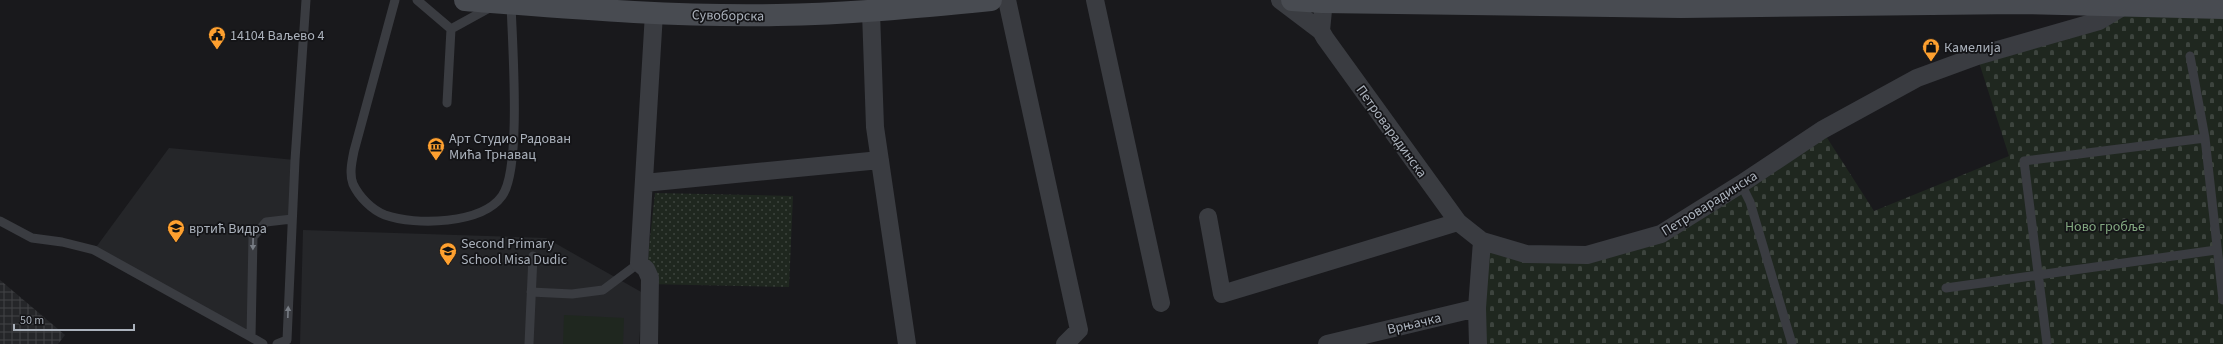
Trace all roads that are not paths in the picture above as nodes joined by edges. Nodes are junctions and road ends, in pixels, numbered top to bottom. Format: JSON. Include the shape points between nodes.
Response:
{"nodes":[{"id":1,"x":306,"y":0,"type":"edge"},
{"id":2,"x":395,"y":0,"type":"edge"},
{"id":3,"x":417,"y":0,"type":"edge"},
{"id":4,"x":465,"y":0,"type":"edge"},
{"id":5,"x":991,"y":0,"type":"edge"},
{"id":6,"x":1006,"y":0,"type":"edge"},
{"id":7,"x":1095,"y":0,"type":"edge"},
{"id":8,"x":1280,"y":0,"type":"edge"},
{"id":9,"x":1292,"y":0,"type":"edge"},
{"id":10,"x":505,"y":1,"type":"edge"},
{"id":11,"x":1323,"y":1,"type":"edge"},
{"id":12,"x":1684,"y":2,"type":"edge"},
{"id":13,"x":933,"y":3,"type":"edge"},
{"id":14,"x":2124,"y":6,"type":"junction"},
{"id":15,"x":641,"y":8,"type":"edge"},
{"id":16,"x":2223,"y":8,"type":"edge"},
{"id":17,"x":871,"y":12,"type":"junction"},
{"id":18,"x":451,"y":29,"type":"junction"},
{"id":19,"x":1321,"y":31,"type":"junction"},
{"id":20,"x":2190,"y":56,"type":"dead end"},
{"id":21,"x":447,"y":103,"type":"dead end"},
{"id":22,"x":2205,"y":138,"type":"junction"},
{"id":23,"x":880,"y":160,"type":"junction"},
{"id":24,"x":644,"y":183,"type":"junction"},
{"id":25,"x":1741,"y":184,"type":"junction"},
{"id":26,"x":1208,"y":217,"type":"dead end"},
{"id":27,"x":292,"y":219,"type":"junction"},
{"id":28,"x":0,"y":221,"type":"edge"},
{"id":29,"x":1458,"y":222,"type":"junction"},
{"id":30,"x":1482,"y":241,"type":"junction"},
{"id":31,"x":2216,"y":250,"type":"junction"},
{"id":32,"x":533,"y":256,"type":"dead end"},
{"id":33,"x":639,"y":263,"type":"junction"},
{"id":34,"x":2038,"y":276,"type":"junction"},
{"id":35,"x":2222,"y":280,"type":"edge"},
{"id":36,"x":1946,"y":288,"type":"dead end"},
{"id":37,"x":531,"y":292,"type":"junction"},
{"id":38,"x":2223,"y":300,"type":"edge"},
{"id":39,"x":1161,"y":303,"type":"dead end"},
{"id":40,"x":1477,"y":308,"type":"junction"},
{"id":41,"x":251,"y":337,"type":"junction"},
{"id":42,"x":263,"y":344,"type":"edge"},
{"id":43,"x":277,"y":344,"type":"edge"},
{"id":44,"x":529,"y":344,"type":"edge"},
{"id":45,"x":649,"y":344,"type":"edge"},
{"id":46,"x":907,"y":344,"type":"edge"},
{"id":47,"x":1065,"y":344,"type":"edge"},
{"id":48,"x":1327,"y":344,"type":"edge"},
{"id":49,"x":1478,"y":344,"type":"edge"},
{"id":50,"x":1792,"y":344,"type":"edge"},
{"id":51,"x":2047,"y":344,"type":"edge"}],
"edges":[{"from":1,"to":27,"type":"lane"},
{"from":2,"to":10,"type":"lane","via":[[354,151],[351,169],[353,183],[370,206],[385,215],[429,221],[471,217],[488,208],[502,196],[510,180],[514,127]]},
{"from":3,"to":18,"type":"lane"},
{"from":4,"to":10,"type":"main road","name":"Сувоборска"},
{"from":5,"to":13,"type":"main road","name":"Сувоборска"},
{"from":6,"to":47,"type":"street","via":[[1079,330]]},
{"from":7,"to":39,"type":"street"},
{"from":8,"to":19,"type":"street","name":"Петроварадинска"},
{"from":9,"to":11,"type":"main road"},
{"from":10,"to":15,"type":"main road","name":"Сувоборска"},
{"from":10,"to":18,"type":"lane"},
{"from":11,"to":12,"type":"main road"},
{"from":11,"to":19,"type":"street"},
{"from":12,"to":14,"type":"main road","via":[[2019,3]]},
{"from":13,"to":17,"type":"main road","name":"Сувоборска"},
{"from":14,"to":16,"type":"main road"},
{"from":14,"to":25,"type":"street","name":"Петроварадинска","via":[[2100,21],[1978,56],[1917,78],[1827,127]]},
{"from":15,"to":17,"type":"main road","name":"Сувоборска","via":[[775,16]]},
{"from":15,"to":24,"type":"street"},
{"from":17,"to":23,"type":"street","via":[[875,127]]},
{"from":18,"to":21,"type":"lane"},
{"from":19,"to":29,"type":"street","name":"Петроварадинска"},
{"from":20,"to":22,"type":"lane"},
{"from":22,"to":31,"type":"lane"},
{"from":22,"to":34,"type":"lane","via":[[2024,161]]},
{"from":23,"to":24,"type":"street"},
{"from":23,"to":46,"type":"street"},
{"from":24,"to":33,"type":"street"},
{"from":25,"to":30,"type":"street","name":"Петроварадинска","via":[[1661,234],[1587,255],[1526,254]]},
{"from":25,"to":50,"type":"lane","via":[[1750,202]]},
{"from":26,"to":29,"type":"street","via":[[1222,294]]},
{"from":27,"to":41,"type":"lane","one_way":true,"via":[[266,222],[253,237]]},
{"from":43,"to":27,"type":"lane","one_way":true,"via":[[287,340]]},
{"from":28,"to":41,"type":"lane","via":[[32,238],[94,250]]},
{"from":29,"to":30,"type":"street","name":"Петроварадинска"},
{"from":30,"to":40,"type":"street"},
{"from":31,"to":34,"type":"lane"},
{"from":31,"to":35,"type":"lane"},
{"from":32,"to":37,"type":"lane"},
{"from":33,"to":37,"type":"lane","via":[[603,290],[572,294]]},
{"from":33,"to":45,"type":"street","via":[[646,269],[650,278]]},
{"from":34,"to":36,"type":"lane"},
{"from":34,"to":51,"type":"lane"},
{"from":35,"to":38,"type":"lane"},
{"from":37,"to":44,"type":"lane"},
{"from":40,"to":48,"type":"street","name":"Врњачка"},
{"from":40,"to":49,"type":"street"},
{"from":41,"to":42,"type":"lane"}]}
